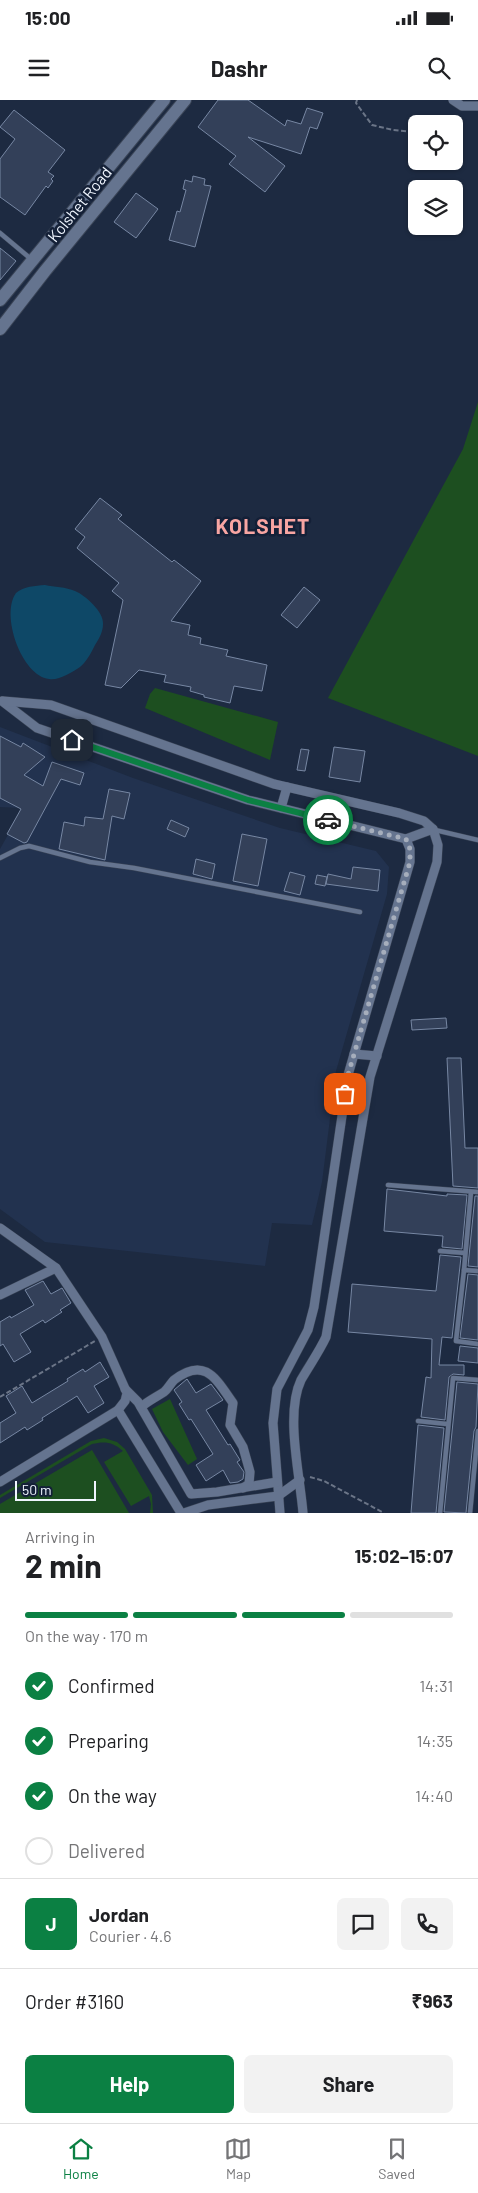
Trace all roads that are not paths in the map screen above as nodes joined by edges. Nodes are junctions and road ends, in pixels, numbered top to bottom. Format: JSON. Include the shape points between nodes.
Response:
{"nodes":[{"id":1,"x":164,"y":100,"type":"edge"},
{"id":2,"x":185,"y":100,"type":"edge"},
{"id":3,"x":453,"y":100,"type":"edge"},
{"id":4,"x":478,"y":106,"type":"edge"},
{"id":5,"x":143,"y":125,"type":"junction"},
{"id":6,"x":157,"y":134,"type":"junction"},
{"id":7,"x":0,"y":232,"type":"edge"},
{"id":8,"x":32,"y":260,"type":"junction"},
{"id":9,"x":45,"y":271,"type":"junction"},
{"id":10,"x":0,"y":300,"type":"edge"},
{"id":11,"x":0,"y":329,"type":"edge"},
{"id":12,"x":1,"y":700,"type":"edge"},
{"id":13,"x":287,"y":787,"type":"junction"},
{"id":14,"x":281,"y":808,"type":"junction"},
{"id":15,"x":433,"y":830,"type":"junction"},
{"id":16,"x":406,"y":839,"type":"junction"},
{"id":17,"x":478,"y":840,"type":"edge"},
{"id":18,"x":0,"y":858,"type":"edge"},
{"id":19,"x":360,"y":912,"type":"dead end"},
{"id":20,"x":354,"y":1054,"type":"junction"},
{"id":21,"x":377,"y":1056,"type":"junction"},
{"id":22,"x":388,"y":1185,"type":"dead end"},
{"id":23,"x":471,"y":1192,"type":"junction"},
{"id":24,"x":478,"y":1192,"type":"edge"},
{"id":25,"x":0,"y":1228,"type":"edge"},
{"id":26,"x":440,"y":1251,"type":"dead end"},
{"id":27,"x":465,"y":1253,"type":"junction"},
{"id":28,"x":56,"y":1268,"type":"junction"},
{"id":29,"x":464,"y":1270,"type":"junction"},
{"id":30,"x":478,"y":1271,"type":"edge"},
{"id":31,"x":0,"y":1295,"type":"edge"},
{"id":32,"x":314,"y":1307,"type":"junction"},
{"id":33,"x":330,"y":1312,"type":"junction"},
{"id":34,"x":478,"y":1344,"type":"edge"},
{"id":35,"x":478,"y":1380,"type":"edge"},
{"id":36,"x":125,"y":1389,"type":"junction"},
{"id":37,"x":142,"y":1407,"type":"junction"},
{"id":38,"x":118,"y":1410,"type":"junction"},
{"id":39,"x":418,"y":1421,"type":"dead end"},
{"id":40,"x":448,"y":1424,"type":"junction"},
{"id":41,"x":478,"y":1431,"type":"edge"},
{"id":42,"x":300,"y":1480,"type":"junction"},
{"id":43,"x":0,"y":1482,"type":"edge"},
{"id":44,"x":277,"y":1482,"type":"junction"},
{"id":45,"x":243,"y":1488,"type":"junction"},
{"id":46,"x":278,"y":1496,"type":"junction"},
{"id":47,"x":182,"y":1513,"type":"edge"},
{"id":48,"x":280,"y":1513,"type":"edge"},
{"id":49,"x":303,"y":1513,"type":"edge"},
{"id":50,"x":440,"y":1513,"type":"edge"},
{"id":51,"x":470,"y":1513,"type":"edge"}],
"edges":[{"from":1,"to":5,"type":"street","name":"Kolshet Road"},
{"from":2,"to":6,"type":"street","name":"Kolshet Road"},
{"from":3,"to":4,"type":"street","via":[[462,106]]},
{"from":5,"to":6,"type":"street"},
{"from":5,"to":8,"type":"street","name":"Kolshet Road"},
{"from":6,"to":9,"type":"street","name":"Kolshet Road"},
{"from":7,"to":8,"type":"lane"},
{"from":8,"to":9,"type":"street"},
{"from":8,"to":10,"type":"street","name":"Kolshet Road"},
{"from":9,"to":11,"type":"street","name":"Kolshet Road"},
{"from":12,"to":13,"type":"street","via":[[51,705]]},
{"from":12,"to":14,"type":"street","via":[[37,728],[248,800]]},
{"from":13,"to":14,"type":"street"},
{"from":13,"to":15,"type":"street","via":[[399,813],[424,821]]},
{"from":14,"to":16,"type":"street"},
{"from":15,"to":16,"type":"street"},
{"from":15,"to":17,"type":"lane"},
{"from":15,"to":21,"type":"street","via":[[438,845],[437,862]]},
{"from":16,"to":20,"type":"street","via":[[410,862]]},
{"from":18,"to":19,"type":"lane","via":[[29,846],[90,862]]},
{"from":20,"to":21,"type":"street"},
{"from":20,"to":32,"type":"street","via":[[348,1075]]},
{"from":21,"to":33,"type":"street","via":[[370,1077]]},
{"from":22,"to":23,"type":"lane"},
{"from":23,"to":24,"type":"lane"},
{"from":23,"to":27,"type":"lane"},
{"from":25,"to":28,"type":"street"},
{"from":26,"to":27,"type":"lane"},
{"from":27,"to":29,"type":"lane"},
{"from":28,"to":31,"type":"street"},
{"from":28,"to":36,"type":"street","via":[[102,1337]]},
{"from":29,"to":30,"type":"lane"},
{"from":29,"to":34,"type":"lane","via":[[456,1341]]},
{"from":32,"to":33,"type":"street"},
{"from":32,"to":44,"type":"street","via":[[308,1330],[277,1389],[273,1423]]},
{"from":33,"to":42,"type":"street","via":[[326,1337],[301,1380],[295,1398],[293,1423]]},
{"from":35,"to":40,"type":"lane","via":[[453,1378]]},
{"from":36,"to":37,"type":"street"},
{"from":36,"to":38,"type":"street","via":[[126,1401]]},
{"from":37,"to":45,"type":"street","via":[[191,1494]]},
{"from":37,"to":45,"type":"street","via":[[192,1369],[201,1369],[215,1377],[233,1404],[230,1425],[243,1447],[250,1472],[248,1484]]},
{"from":38,"to":43,"type":"street"},
{"from":38,"to":47,"type":"street"},
{"from":39,"to":40,"type":"lane"},
{"from":40,"to":50,"type":"lane"},
{"from":41,"to":51,"type":"lane"},
{"from":42,"to":46,"type":"street"},
{"from":42,"to":49,"type":"street"},
{"from":44,"to":45,"type":"street"},
{"from":44,"to":46,"type":"street"},
{"from":46,"to":47,"type":"street","via":[[208,1504]]},
{"from":46,"to":48,"type":"street"}]}
